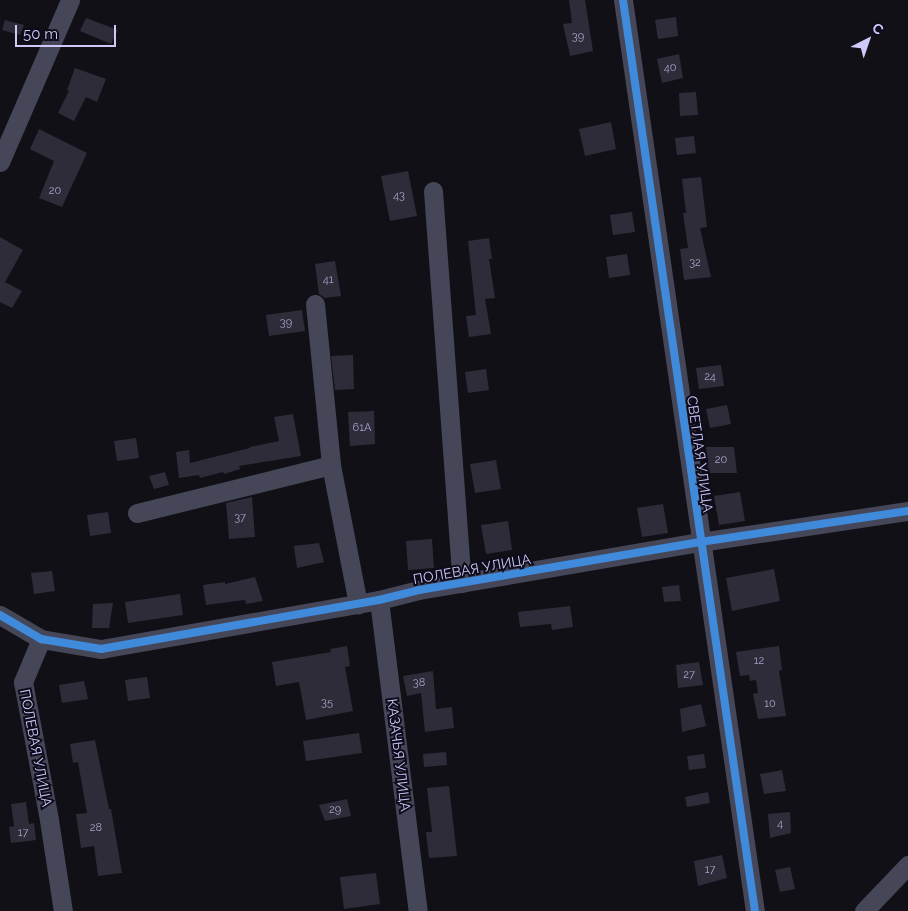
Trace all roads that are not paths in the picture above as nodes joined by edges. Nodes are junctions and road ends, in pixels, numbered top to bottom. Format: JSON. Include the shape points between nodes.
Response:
{"nodes":[{"id":1,"x":70,"y":0,"type":"edge"},
{"id":2,"x":622,"y":0,"type":"edge"},
{"id":3,"x":0,"y":162,"type":"edge"},
{"id":4,"x":433,"y":191,"type":"dead end"},
{"id":5,"x":315,"y":304,"type":"dead end"},
{"id":6,"x":331,"y":465,"type":"junction"},
{"id":7,"x":908,"y":511,"type":"edge"},
{"id":8,"x":138,"y":513,"type":"dead end"},
{"id":9,"x":700,"y":542,"type":"junction"},
{"id":10,"x":462,"y":583,"type":"junction"},
{"id":11,"x":379,"y":600,"type":"junction"},
{"id":12,"x":358,"y":604,"type":"junction"},
{"id":13,"x":0,"y":615,"type":"edge"},
{"id":14,"x":41,"y":639,"type":"junction"},
{"id":15,"x":908,"y":865,"type":"edge"},
{"id":16,"x":64,"y":911,"type":"edge"},
{"id":17,"x":418,"y":911,"type":"edge"},
{"id":18,"x":755,"y":911,"type":"edge"},
{"id":19,"x":864,"y":911,"type":"edge"}],
"edges":[{"from":1,"to":3,"type":"street"},
{"from":2,"to":9,"type":"street","name":"СВЕТЛАЯ УЛИЦА"},
{"from":4,"to":10,"type":"street"},
{"from":5,"to":6,"type":"street"},
{"from":6,"to":8,"type":"street"},
{"from":6,"to":12,"type":"street"},
{"from":7,"to":9,"type":"street","name":"ПОЛЕВАЯ УЛИЦА"},
{"from":9,"to":10,"type":"street","name":"ПОЛЕВАЯ УЛИЦА"},
{"from":9,"to":18,"type":"street","name":"СВЕТЛАЯ УЛИЦА"},
{"from":10,"to":11,"type":"street","name":"ПОЛЕВАЯ УЛИЦА"},
{"from":11,"to":12,"type":"street","name":"ПОЛЕВАЯ УЛИЦА"},
{"from":11,"to":17,"type":"street","name":"КАЗАЧЬЯ УЛИЦА"},
{"from":12,"to":14,"type":"street","name":"ПОЛЕВАЯ УЛИЦА","via":[[101,649]]},
{"from":13,"to":14,"type":"street"},
{"from":14,"to":16,"type":"street","name":"ПОЛЕВАЯ УЛИЦА","via":[[23,682]]},
{"from":15,"to":19,"type":"street"}]}
